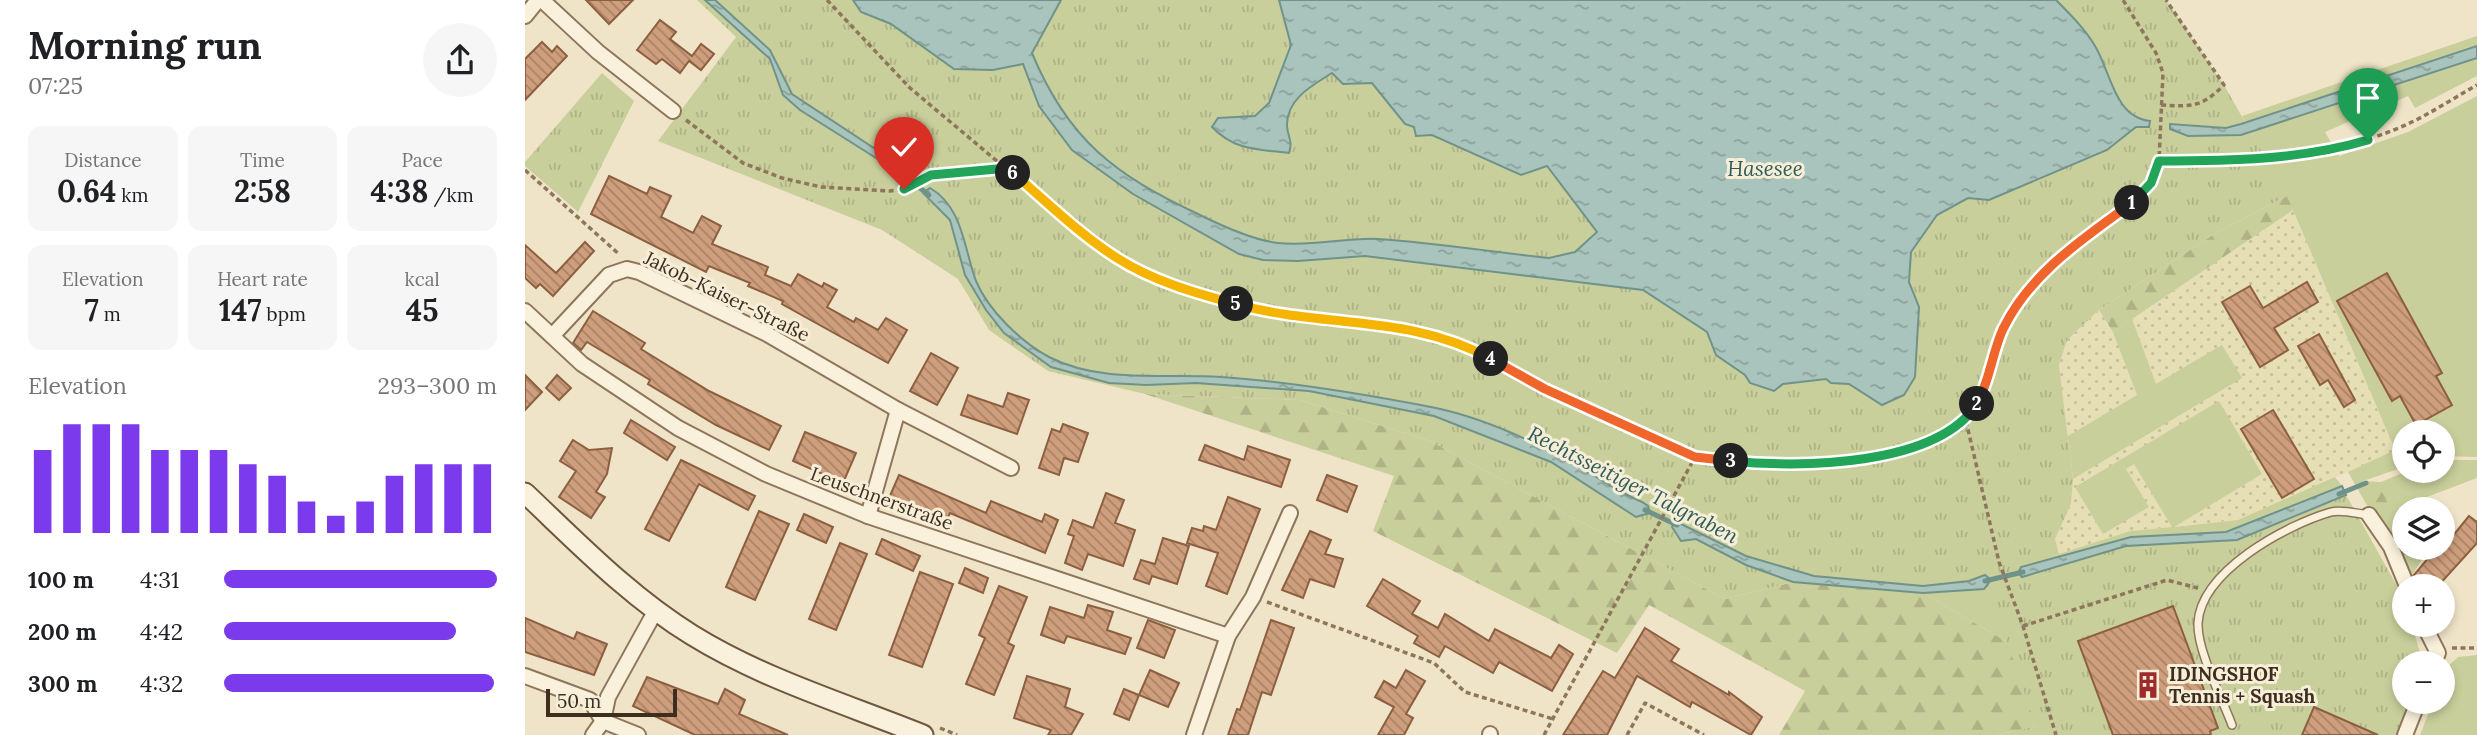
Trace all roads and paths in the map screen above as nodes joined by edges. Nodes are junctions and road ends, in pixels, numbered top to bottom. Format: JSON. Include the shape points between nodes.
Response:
{"nodes":[{"id":1,"x":540,"y":0,"type":"edge"},
{"id":2,"x":827,"y":0,"type":"edge"},
{"id":3,"x":2123,"y":0,"type":"edge"},
{"id":4,"x":2166,"y":0,"type":"edge"},
{"id":5,"x":525,"y":16,"type":"edge"},
{"id":6,"x":2477,"y":85,"type":"edge"},
{"id":7,"x":2161,"y":105,"type":"junction"},
{"id":8,"x":673,"y":111,"type":"joint"},
{"id":9,"x":2159,"y":161,"type":"junction"},
{"id":10,"x":1008,"y":168,"type":"junction"},
{"id":11,"x":525,"y":170,"type":"edge"},
{"id":12,"x":627,"y":270,"type":"junction"},
{"id":13,"x":525,"y":311,"type":"edge"},
{"id":14,"x":552,"y":336,"type":"junction"},
{"id":15,"x":898,"y":410,"type":"junction"},
{"id":16,"x":1966,"y":421,"type":"junction"},
{"id":17,"x":1695,"y":457,"type":"junction"},
{"id":18,"x":1011,"y":468,"type":"dead end"},
{"id":19,"x":525,"y":494,"type":"edge"},
{"id":20,"x":1290,"y":513,"type":"dead end"},
{"id":21,"x":2369,"y":515,"type":"joint"},
{"id":22,"x":868,"y":516,"type":"junction"},
{"id":23,"x":2402,"y":574,"type":"edge"},
{"id":24,"x":2207,"y":590,"type":"junction"},
{"id":25,"x":1253,"y":597,"type":"junction"},
{"id":26,"x":656,"y":610,"type":"junction"},
{"id":27,"x":2023,"y":626,"type":"junction"},
{"id":28,"x":1228,"y":636,"type":"junction"},
{"id":29,"x":2477,"y":648,"type":"edge"},
{"id":30,"x":2450,"y":651,"type":"edge"},
{"id":31,"x":525,"y":676,"type":"edge"},
{"id":32,"x":2413,"y":714,"type":"edge"},
{"id":33,"x":1553,"y":719,"type":"junction"},
{"id":34,"x":603,"y":721,"type":"junction"},
{"id":35,"x":2232,"y":725,"type":"dead end"},
{"id":36,"x":929,"y":731,"type":"edge"},
{"id":37,"x":593,"y":735,"type":"edge"},
{"id":38,"x":638,"y":735,"type":"edge"},
{"id":39,"x":957,"y":735,"type":"edge"},
{"id":40,"x":1194,"y":735,"type":"edge"},
{"id":41,"x":1544,"y":735,"type":"edge"},
{"id":42,"x":1627,"y":735,"type":"edge"},
{"id":43,"x":1704,"y":735,"type":"edge"},
{"id":44,"x":2056,"y":735,"type":"edge"},
{"id":45,"x":2405,"y":735,"type":"edge"}],
"edges":[{"from":1,"to":5,"type":"street"},
{"from":1,"to":8,"type":"street"},
{"from":2,"to":10,"type":"path","via":[[910,88]]},
{"from":3,"to":7,"type":"path","via":[[2156,53],[2163,73]]},
{"from":4,"to":7,"type":"path","via":[[2224,85],[2207,102],[2188,107]]},
{"from":6,"to":9,"type":"path","via":[[2404,126],[2333,150],[2224,161]]},
{"from":7,"to":9,"type":"path"},
{"from":8,"to":10,"type":"path","via":[[743,163],[821,187],[904,189],[931,175]]},
{"from":9,"to":16,"type":"path","via":[[2151,183],[2134,202],[2072,246],[2033,282],[2002,332],[1986,386]]},
{"from":10,"to":17,"type":"path","via":[[1091,240],[1140,271],[1185,290],[1244,307],[1412,329],[1445,338]]},
{"from":11,"to":12,"type":"path","via":[[620,256]]},
{"from":12,"to":14,"type":"street","name":"Jakob-Kaiser-Straße","via":[[609,275]]},
{"from":12,"to":15,"type":"street","name":"Jakob-Kaiser-Straße","via":[[767,334]]},
{"from":13,"to":14,"type":"street","name":"Leuschnerstraße"},
{"from":14,"to":22,"type":"street","name":"Leuschnerstraße","via":[[582,364],[678,428],[766,474]]},
{"from":15,"to":18,"type":"street","name":"Jakob-Kaiser-Straße"},
{"from":15,"to":22,"type":"street"},
{"from":16,"to":17,"type":"path","via":[[1915,446],[1846,462],[1770,465]]},
{"from":16,"to":27,"type":"path","via":[[1999,562]]},
{"from":17,"to":33,"type":"path"},
{"from":19,"to":26,"type":"street"},
{"from":20,"to":25,"type":"street"},
{"from":21,"to":23,"type":"street","via":[[2392,547]]},
{"from":21,"to":24,"type":"lane","via":[[2334,511],[2268,540],[2245,554]]},
{"from":22,"to":28,"type":"street","name":"Leuschnerstraße"},
{"from":24,"to":27,"type":"path","via":[[2167,580]]},
{"from":24,"to":35,"type":"lane","via":[[2201,603],[2199,639]]},
{"from":25,"to":28,"type":"street"},
{"from":25,"to":33,"type":"path","via":[[1434,663],[1465,692]]},
{"from":26,"to":34,"type":"street","via":[[608,697]]},
{"from":26,"to":36,"type":"street","via":[[692,636],[752,667]]},
{"from":27,"to":44,"type":"path"},
{"from":28,"to":40,"type":"street"},
{"from":29,"to":30,"type":"path","via":[[2460,646]]},
{"from":31,"to":34,"type":"street","via":[[590,700]]},
{"from":32,"to":45,"type":"street"},
{"from":33,"to":41,"type":"path"},
{"from":34,"to":37,"type":"street"},
{"from":34,"to":38,"type":"street"},
{"from":36,"to":39,"type":"path"},
{"from":42,"to":43,"type":"path","via":[[1645,703]]}]}
